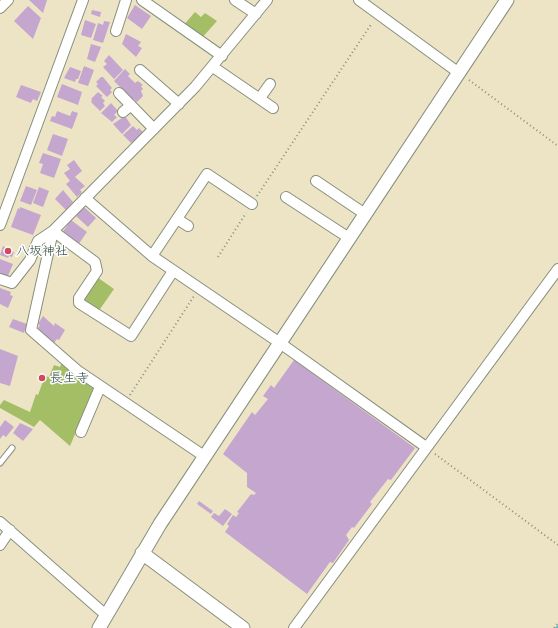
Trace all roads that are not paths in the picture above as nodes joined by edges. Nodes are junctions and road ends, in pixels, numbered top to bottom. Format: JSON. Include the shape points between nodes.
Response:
{"nodes":[{"id":1,"x":8,"y":0,"type":"edge"},
{"id":2,"x":83,"y":0,"type":"edge"},
{"id":3,"x":126,"y":0,"type":"edge"},
{"id":4,"x":142,"y":0,"type":"edge"},
{"id":5,"x":235,"y":0,"type":"edge"},
{"id":6,"x":267,"y":0,"type":"edge"},
{"id":7,"x":359,"y":0,"type":"edge"},
{"id":8,"x":507,"y":0,"type":"edge"},
{"id":9,"x":0,"y":8,"type":"edge"},
{"id":10,"x":256,"y":14,"type":"junction"},
{"id":11,"x":116,"y":31,"type":"dead end"},
{"id":12,"x":222,"y":56,"type":"junction"},
{"id":13,"x":213,"y":67,"type":"junction"},
{"id":14,"x":140,"y":70,"type":"dead end"},
{"id":15,"x":459,"y":73,"type":"junction"},
{"id":16,"x":270,"y":84,"type":"dead end"},
{"id":17,"x":119,"y":94,"type":"dead end"},
{"id":18,"x":260,"y":98,"type":"junction"},
{"id":19,"x":179,"y":104,"type":"junction"},
{"id":20,"x":131,"y":105,"type":"junction"},
{"id":21,"x":273,"y":108,"type":"dead end"},
{"id":22,"x":123,"y":112,"type":"dead end"},
{"id":23,"x":154,"y":129,"type":"junction"},
{"id":24,"x":316,"y":181,"type":"dead end"},
{"id":25,"x":286,"y":196,"type":"dead end"},
{"id":26,"x":85,"y":198,"type":"junction"},
{"id":27,"x":252,"y":204,"type":"road end"},
{"id":28,"x":365,"y":214,"type":"junction"},
{"id":29,"x":177,"y":218,"type":"junction"},
{"id":30,"x":0,"y":225,"type":"edge"},
{"id":31,"x":188,"y":226,"type":"dead end"},
{"id":32,"x":53,"y":231,"type":"junction"},
{"id":33,"x":349,"y":238,"type":"junction"},
{"id":34,"x":152,"y":256,"type":"junction"},
{"id":35,"x":558,"y":269,"type":"edge"},
{"id":36,"x":173,"y":271,"type":"junction"},
{"id":37,"x":0,"y":279,"type":"edge"},
{"id":38,"x":280,"y":342,"type":"junction"},
{"id":39,"x":100,"y":387,"type":"junction"},
{"id":40,"x":81,"y":432,"type":"dead end"},
{"id":41,"x":426,"y":447,"type":"junction"},
{"id":42,"x":12,"y":448,"type":"dead end"},
{"id":43,"x":0,"y":452,"type":"edge"},
{"id":44,"x":5,"y":456,"type":"junction"},
{"id":45,"x":204,"y":456,"type":"junction"},
{"id":46,"x":0,"y":463,"type":"edge"},
{"id":47,"x":0,"y":522,"type":"edge"},
{"id":48,"x":10,"y":530,"type":"junction"},
{"id":49,"x":0,"y":545,"type":"edge"},
{"id":50,"x":142,"y":553,"type":"junction"},
{"id":51,"x":107,"y":616,"type":"junction"},
{"id":52,"x":98,"y":628,"type":"edge"},
{"id":53,"x":243,"y":628,"type":"edge"},
{"id":54,"x":294,"y":628,"type":"edge"}],
"edges":[{"from":1,"to":9,"type":"street"},
{"from":2,"to":30,"type":"street"},
{"from":3,"to":11,"type":"street"},
{"from":4,"to":12,"type":"street"},
{"from":5,"to":10,"type":"street"},
{"from":6,"to":10,"type":"street"},
{"from":7,"to":15,"type":"street"},
{"from":8,"to":15,"type":"street"},
{"from":10,"to":12,"type":"street"},
{"from":12,"to":13,"type":"street"},
{"from":13,"to":18,"type":"street"},
{"from":13,"to":19,"type":"street"},
{"from":14,"to":19,"type":"street"},
{"from":15,"to":28,"type":"street"},
{"from":16,"to":18,"type":"street"},
{"from":17,"to":20,"type":"street"},
{"from":18,"to":21,"type":"street"},
{"from":19,"to":23,"type":"street"},
{"from":20,"to":22,"type":"street"},
{"from":20,"to":23,"type":"street"},
{"from":23,"to":26,"type":"street"},
{"from":24,"to":28,"type":"street"},
{"from":25,"to":33,"type":"street"},
{"from":26,"to":32,"type":"street"},
{"from":26,"to":34,"type":"street"},
{"from":27,"to":29,"type":"street","via":[[207,174]]},
{"from":28,"to":33,"type":"street"},
{"from":29,"to":31,"type":"street"},
{"from":29,"to":34,"type":"street"},
{"from":32,"to":36,"type":"street","via":[[95,262],[97,271],[79,298],[79,303],[131,336]]},
{"from":32,"to":37,"type":"street","via":[[38,241],[30,260],[12,283]]},
{"from":32,"to":39,"type":"street","via":[[31,330]]},
{"from":33,"to":38,"type":"street"},
{"from":34,"to":36,"type":"street"},
{"from":35,"to":41,"type":"street"},
{"from":36,"to":38,"type":"street"},
{"from":38,"to":41,"type":"street"},
{"from":38,"to":45,"type":"street"},
{"from":39,"to":40,"type":"street"},
{"from":39,"to":45,"type":"street"},
{"from":41,"to":54,"type":"street"},
{"from":42,"to":44,"type":"lane"},
{"from":43,"to":44,"type":"lane"},
{"from":44,"to":46,"type":"lane"},
{"from":45,"to":50,"type":"street"},
{"from":47,"to":48,"type":"street"},
{"from":48,"to":49,"type":"street"},
{"from":48,"to":51,"type":"street"},
{"from":50,"to":51,"type":"street"},
{"from":50,"to":53,"type":"street"},
{"from":51,"to":52,"type":"street"}]}
